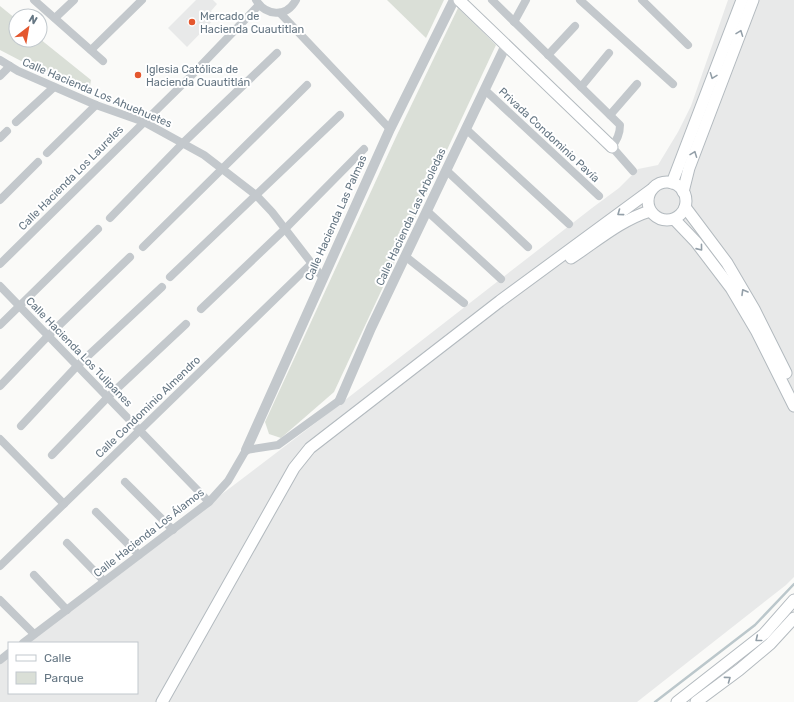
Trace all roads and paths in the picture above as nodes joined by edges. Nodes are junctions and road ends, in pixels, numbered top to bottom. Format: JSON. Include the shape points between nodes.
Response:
{"nodes":[{"id":1,"x":34,"y":0,"type":"edge"},
{"id":2,"x":74,"y":0,"type":"edge"},
{"id":3,"x":142,"y":0,"type":"edge"},
{"id":4,"x":296,"y":0,"type":"edge"},
{"id":5,"x":454,"y":0,"type":"edge"},
{"id":6,"x":459,"y":0,"type":"edge"},
{"id":7,"x":492,"y":0,"type":"edge"},
{"id":8,"x":526,"y":0,"type":"edge"},
{"id":9,"x":580,"y":0,"type":"edge"},
{"id":10,"x":642,"y":0,"type":"edge"},
{"id":11,"x":742,"y":0,"type":"edge"},
{"id":12,"x":753,"y":0,"type":"edge"},
{"id":13,"x":257,"y":3,"type":"edge"},
{"id":14,"x":280,"y":13,"type":"junction"},
{"id":15,"x":55,"y":18,"type":"junction"},
{"id":16,"x":514,"y":22,"type":"junction"},
{"id":17,"x":575,"y":26,"type":"dead end"},
{"id":18,"x":506,"y":45,"type":"junction"},
{"id":19,"x":688,"y":45,"type":"dead end"},
{"id":20,"x":91,"y":50,"type":"junction"},
{"id":21,"x":277,"y":53,"type":"dead end"},
{"id":22,"x":609,"y":53,"type":"dead end"},
{"id":23,"x":548,"y":54,"type":"junction"},
{"id":24,"x":0,"y":60,"type":"edge"},
{"id":25,"x":103,"y":61,"type":"dead end"},
{"id":26,"x":10,"y":66,"type":"junction"},
{"id":27,"x":0,"y":76,"type":"edge"},
{"id":28,"x":637,"y":84,"type":"dead end"},
{"id":29,"x":673,"y":84,"type":"dead end"},
{"id":30,"x":307,"y":85,"type":"dead end"},
{"id":31,"x":581,"y":86,"type":"junction"},
{"id":32,"x":54,"y":87,"type":"junction"},
{"id":33,"x":485,"y":90,"type":"junction"},
{"id":34,"x":96,"y":106,"type":"junction"},
{"id":35,"x":340,"y":114,"type":"dead end"},
{"id":36,"x":610,"y":115,"type":"junction"},
{"id":37,"x":16,"y":122,"type":"dead end"},
{"id":38,"x":144,"y":122,"type":"junction"},
{"id":39,"x":390,"y":129,"type":"junction"},
{"id":40,"x":466,"y":130,"type":"junction"},
{"id":41,"x":7,"y":131,"type":"dead end"},
{"id":42,"x":0,"y":138,"type":"edge"},
{"id":43,"x":183,"y":143,"type":"junction"},
{"id":44,"x":612,"y":147,"type":"junction"},
{"id":45,"x":364,"y":149,"type":"dead end"},
{"id":46,"x":47,"y":153,"type":"dead end"},
{"id":47,"x":38,"y":162,"type":"dead end"},
{"id":48,"x":222,"y":169,"type":"junction"},
{"id":49,"x":446,"y":170,"type":"junction"},
{"id":50,"x":633,"y":171,"type":"dead end"},
{"id":51,"x":672,"y":183,"type":"junction"},
{"id":52,"x":651,"y":190,"type":"junction"},
{"id":53,"x":683,"y":192,"type":"junction"},
{"id":54,"x":256,"y":195,"type":"junction"},
{"id":55,"x":599,"y":196,"type":"dead end"},
{"id":56,"x":0,"y":200,"type":"edge"},
{"id":57,"x":685,"y":207,"type":"junction"},
{"id":58,"x":427,"y":211,"type":"junction"},
{"id":59,"x":650,"y":211,"type":"junction"},
{"id":60,"x":110,"y":218,"type":"dead end"},
{"id":61,"x":674,"y":219,"type":"junction"},
{"id":62,"x":569,"y":224,"type":"dead end"},
{"id":63,"x":98,"y":229,"type":"dead end"},
{"id":64,"x":285,"y":229,"type":"junction"},
{"id":65,"x":143,"y":247,"type":"dead end"},
{"id":66,"x":528,"y":247,"type":"dead end"},
{"id":67,"x":406,"y":256,"type":"junction"},
{"id":68,"x":130,"y":257,"type":"dead end"},
{"id":69,"x":312,"y":263,"type":"junction"},
{"id":70,"x":0,"y":264,"type":"edge"},
{"id":71,"x":170,"y":277,"type":"dead end"},
{"id":72,"x":323,"y":278,"type":"junction"},
{"id":73,"x":501,"y":279,"type":"dead end"},
{"id":74,"x":0,"y":286,"type":"edge"},
{"id":75,"x":162,"y":287,"type":"dead end"},
{"id":76,"x":464,"y":303,"type":"dead end"},
{"id":77,"x":20,"y":306,"type":"junction"},
{"id":78,"x":201,"y":309,"type":"dead end"},
{"id":79,"x":186,"y":324,"type":"dead end"},
{"id":80,"x":0,"y":325,"type":"edge"},
{"id":81,"x":48,"y":336,"type":"junction"},
{"id":82,"x":77,"y":366,"type":"junction"},
{"id":83,"x":0,"y":386,"type":"edge"},
{"id":84,"x":794,"y":389,"type":"edge"},
{"id":85,"x":108,"y":398,"type":"junction"},
{"id":86,"x":340,"y":400,"type":"joint"},
{"id":87,"x":794,"y":406,"type":"edge"},
{"id":88,"x":22,"y":426,"type":"dead end"},
{"id":89,"x":140,"y":430,"type":"junction"},
{"id":90,"x":0,"y":439,"type":"edge"},
{"id":91,"x":246,"y":450,"type":"junction"},
{"id":92,"x":52,"y":455,"type":"dead end"},
{"id":93,"x":126,"y":482,"type":"dead end"},
{"id":94,"x":209,"y":502,"type":"junction"},
{"id":95,"x":64,"y":504,"type":"junction"},
{"id":96,"x":96,"y":512,"type":"dead end"},
{"id":97,"x":173,"y":530,"type":"junction"},
{"id":98,"x":67,"y":543,"type":"dead end"},
{"id":99,"x":139,"y":555,"type":"junction"},
{"id":100,"x":0,"y":566,"type":"edge"},
{"id":101,"x":34,"y":574,"type":"dead end"},
{"id":102,"x":104,"y":581,"type":"junction"},
{"id":103,"x":0,"y":600,"type":"edge"},
{"id":104,"x":794,"y":600,"type":"edge"},
{"id":105,"x":67,"y":610,"type":"junction"},
{"id":106,"x":794,"y":610,"type":"edge"},
{"id":107,"x":794,"y":618,"type":"edge"},
{"id":108,"x":34,"y":634,"type":"junction"},
{"id":109,"x":24,"y":642,"type":"edge"},
{"id":110,"x":770,"y":644,"type":"junction"},
{"id":111,"x":8,"y":654,"type":"edge"},
{"id":112,"x":0,"y":660,"type":"edge"},
{"id":113,"x":162,"y":702,"type":"edge"},
{"id":114,"x":170,"y":702,"type":"edge"},
{"id":115,"x":677,"y":702,"type":"edge"},
{"id":116,"x":696,"y":702,"type":"edge"}],
"edges":[{"from":1,"to":15,"type":"street"},
{"from":2,"to":15,"type":"street"},
{"from":3,"to":20,"type":"street"},
{"from":4,"to":14,"type":"street","via":[[291,7]]},
{"from":5,"to":39,"type":"street","name":"Calle Hacienda Las Palmas"},
{"from":6,"to":18,"type":"main road"},
{"from":7,"to":16,"type":"street"},
{"from":8,"to":16,"type":"street"},
{"from":9,"to":29,"type":"street"},
{"from":10,"to":19,"type":"street"},
{"from":11,"to":51,"type":"main road","one_way":true},
{"from":53,"to":12,"type":"main road","one_way":true,"via":[[689,168]]},
{"from":13,"to":14,"type":"street","via":[[269,12]]},
{"from":13,"to":38,"type":"street","name":"Calle Hacienda Los Laureles","via":[[188,79]]},
{"from":14,"to":39,"type":"street"},
{"from":15,"to":20,"type":"street"},
{"from":16,"to":23,"type":"street"},
{"from":17,"to":23,"type":"street"},
{"from":18,"to":33,"type":"street","name":"Calle Hacienda Las Arboledas"},
{"from":18,"to":44,"type":"main road"},
{"from":20,"to":25,"type":"street"},
{"from":21,"to":43,"type":"street"},
{"from":22,"to":31,"type":"street"},
{"from":23,"to":31,"type":"street"},
{"from":24,"to":26,"type":"street","name":"Calle Hacienda Los Ahuehuetes"},
{"from":26,"to":27,"type":"street"},
{"from":26,"to":32,"type":"street","name":"Calle Hacienda Los Ahuehuetes"},
{"from":28,"to":36,"type":"street"},
{"from":30,"to":48,"type":"street"},
{"from":31,"to":36,"type":"street"},
{"from":32,"to":34,"type":"street","name":"Calle Hacienda Los Ahuehuetes"},
{"from":32,"to":37,"type":"street"},
{"from":33,"to":40,"type":"street","name":"Calle Hacienda Las Arboledas"},
{"from":33,"to":55,"type":"street","name":"Privada Condominio Pavía"},
{"from":34,"to":38,"type":"street","name":"Calle Hacienda Los Ahuehuetes"},
{"from":34,"to":46,"type":"street"},
{"from":35,"to":54,"type":"street"},
{"from":36,"to":44,"type":"street","via":[[620,125],[618,138]]},
{"from":38,"to":43,"type":"street","name":"Calle Hacienda Los Ahuehuetes"},
{"from":38,"to":70,"type":"street","name":"Calle Hacienda Los Laureles"},
{"from":39,"to":72,"type":"street","name":"Calle Hacienda Las Palmas"},
{"from":40,"to":49,"type":"street","name":"Calle Hacienda Las Arboledas"},
{"from":40,"to":62,"type":"street"},
{"from":41,"to":42,"type":"street"},
{"from":43,"to":48,"type":"street","name":"Calle Hacienda Los Ahuehuetes"},
{"from":43,"to":60,"type":"street"},
{"from":44,"to":50,"type":"street"},
{"from":45,"to":64,"type":"street"},
{"from":47,"to":56,"type":"street"},
{"from":48,"to":54,"type":"street","name":"Calle Hacienda Los Ahuehuetes"},
{"from":48,"to":65,"type":"street"},
{"from":49,"to":58,"type":"street","name":"Calle Hacienda Las Arboledas"},
{"from":49,"to":66,"type":"street"},
{"from":51,"to":52,"type":"main road","via":[[665,182]]},
{"from":51,"to":53,"type":"main road"},
{"from":52,"to":59,"type":"main road","via":[[648,200]]},
{"from":52,"to":113,"type":"main road","one_way":true,"via":[[500,301],[310,448],[290,475]]},
{"from":53,"to":57,"type":"main road"},
{"from":54,"to":64,"type":"street","name":"Calle Hacienda Los Ahuehuetes"},
{"from":54,"to":71,"type":"street"},
{"from":57,"to":61,"type":"main road"},
{"from":84,"to":57,"type":"main road","one_way":true,"via":[[754,309],[727,263]]},
{"from":58,"to":67,"type":"street","name":"Calle Hacienda Las Arboledas"},
{"from":58,"to":73,"type":"street"},
{"from":59,"to":61,"type":"main road","via":[[658,218]]},
{"from":59,"to":114,"type":"main road","via":[[617,226],[503,305],[314,452],[298,471]]},
{"from":61,"to":87,"type":"main road","one_way":true,"via":[[696,242],[730,288],[757,332]]},
{"from":63,"to":77,"type":"street"},
{"from":64,"to":69,"type":"street","name":"Calle Hacienda Los Ahuehuetes"},
{"from":64,"to":78,"type":"street"},
{"from":67,"to":76,"type":"street"},
{"from":67,"to":86,"type":"street","name":"Calle Hacienda Las Arboledas"},
{"from":68,"to":81,"type":"street"},
{"from":69,"to":72,"type":"street","name":"Calle Hacienda Los Ahuehuetes"},
{"from":69,"to":89,"type":"street","name":"Calle Condominio Almendro"},
{"from":72,"to":91,"type":"street","name":"Calle Hacienda Las Palmas"},
{"from":74,"to":77,"type":"street","name":"Calle Hacienda Los Tulipanes"},
{"from":75,"to":82,"type":"street"},
{"from":77,"to":80,"type":"street"},
{"from":77,"to":81,"type":"street","name":"Calle Hacienda Los Tulipanes"},
{"from":79,"to":85,"type":"street"},
{"from":81,"to":82,"type":"street","name":"Calle Hacienda Los Tulipanes"},
{"from":81,"to":83,"type":"street"},
{"from":82,"to":85,"type":"street","name":"Calle Hacienda Los Tulipanes"},
{"from":82,"to":88,"type":"street"},
{"from":85,"to":89,"type":"street","name":"Calle Hacienda Los Tulipanes"},
{"from":85,"to":92,"type":"street"},
{"from":86,"to":91,"type":"street","via":[[278,445]]},
{"from":89,"to":94,"type":"street","name":"Calle Hacienda Los Tulipanes"},
{"from":89,"to":95,"type":"street","name":"Calle Condominio Almendro"},
{"from":90,"to":95,"type":"street"},
{"from":91,"to":94,"type":"street","name":"Calle Hacienda Los Álamos","via":[[228,481]]},
{"from":93,"to":97,"type":"street"},
{"from":94,"to":97,"type":"street","name":"Calle Hacienda Los Álamos"},
{"from":95,"to":100,"type":"street","name":"Calle Condominio Almendro"},
{"from":96,"to":99,"type":"street"},
{"from":97,"to":99,"type":"street","name":"Calle Hacienda Los Álamos"},
{"from":98,"to":102,"type":"street"},
{"from":99,"to":102,"type":"street","name":"Calle Hacienda Los Álamos"},
{"from":101,"to":105,"type":"street"},
{"from":102,"to":105,"type":"street","name":"Calle Hacienda Los Álamos"},
{"from":103,"to":108,"type":"street"},
{"from":104,"to":115,"type":"main road","one_way":true,"via":[[764,634]]},
{"from":105,"to":108,"type":"street","name":"Calle Hacienda Los Álamos"},
{"from":106,"to":110,"type":"main road"},
{"from":107,"to":110,"type":"main road"},
{"from":108,"to":109,"type":"street","name":"Calle Hacienda Los Álamos"},
{"from":116,"to":110,"type":"main road","one_way":true},
{"from":111,"to":112,"type":"street"}]}
